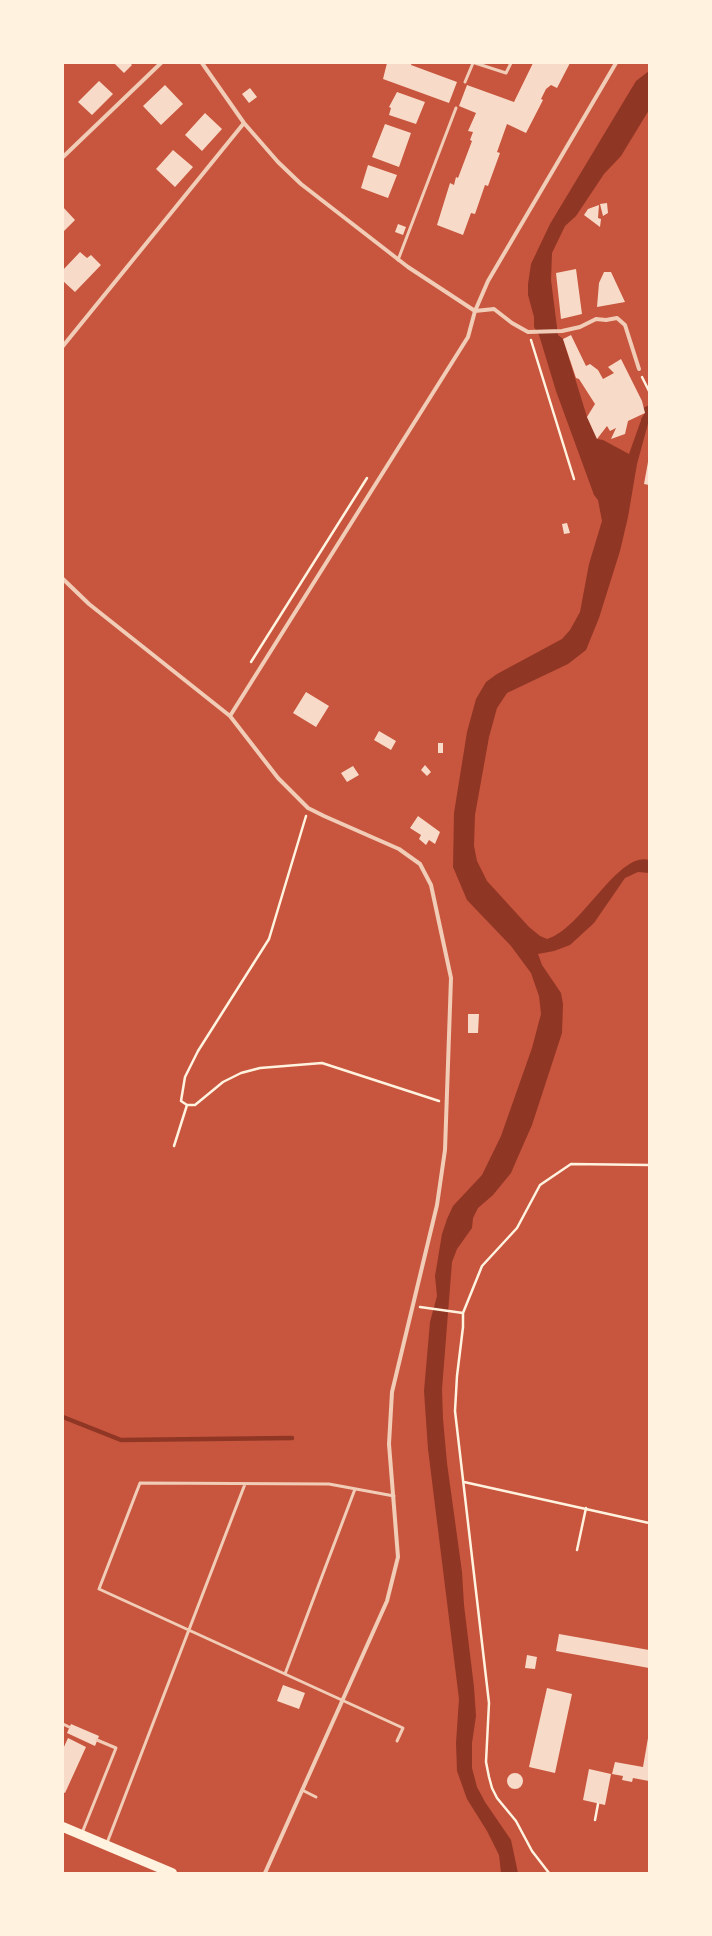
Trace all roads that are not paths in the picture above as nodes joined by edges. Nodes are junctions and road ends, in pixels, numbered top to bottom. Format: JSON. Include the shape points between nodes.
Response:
{"nodes":[{"id":1,"x":161,"y":63,"type":"edge"},
{"id":2,"x":202,"y":63,"type":"edge"},
{"id":3,"x":474,"y":63,"type":"edge"},
{"id":4,"x":511,"y":63,"type":"edge"},
{"id":5,"x":616,"y":63,"type":"edge"},
{"id":6,"x":465,"y":82,"type":"dead end"},
{"id":7,"x":456,"y":108,"type":"dead end"},
{"id":8,"x":244,"y":122,"type":"junction"},
{"id":9,"x":63,"y":157,"type":"edge"},
{"id":10,"x":398,"y":260,"type":"junction"},
{"id":11,"x":476,"y":311,"type":"junction"},
{"id":12,"x":63,"y":346,"type":"edge"},
{"id":13,"x":639,"y":369,"type":"road end"},
{"id":14,"x":63,"y":579,"type":"edge"},
{"id":15,"x":230,"y":716,"type":"junction"},
{"id":16,"x":245,"y":1484,"type":"junction"},
{"id":17,"x":355,"y":1490,"type":"junction"},
{"id":18,"x":394,"y":1496,"type":"junction"},
{"id":19,"x":190,"y":1630,"type":"junction"},
{"id":20,"x":285,"y":1674,"type":"junction"},
{"id":21,"x":342,"y":1700,"type":"junction"},
{"id":22,"x":63,"y":1724,"type":"edge"},
{"id":23,"x":69,"y":1727,"type":"dead end"},
{"id":24,"x":97,"y":1740,"type":"dead end"},
{"id":25,"x":397,"y":1741,"type":"dead end"},
{"id":26,"x":302,"y":1790,"type":"junction"},
{"id":27,"x":316,"y":1797,"type":"dead end"},
{"id":28,"x":63,"y":1826,"type":"edge"},
{"id":29,"x":82,"y":1834,"type":"junction"},
{"id":30,"x":106,"y":1845,"type":"junction"},
{"id":31,"x":172,"y":1873,"type":"edge"},
{"id":32,"x":265,"y":1873,"type":"edge"}],
"edges":[{"from":1,"to":9,"type":"street"},
{"from":2,"to":8,"type":"street"},
{"from":3,"to":4,"type":"lane","via":[[506,73]]},
{"from":3,"to":6,"type":"lane"},
{"from":5,"to":11,"type":"street","via":[[488,281]]},
{"from":7,"to":10,"type":"lane"},
{"from":8,"to":10,"type":"street","via":[[278,162],[301,184]]},
{"from":8,"to":12,"type":"street"},
{"from":10,"to":11,"type":"street"},
{"from":11,"to":13,"type":"street","via":[[494,309],[512,324],[528,332],[562,331],[580,327],[596,319],[617,318],[626,325]]},
{"from":11,"to":15,"type":"street","via":[[468,337]]},
{"from":14,"to":15,"type":"street","via":[[89,604]]},
{"from":15,"to":18,"type":"street","via":[[278,778],[308,808],[400,849],[420,864],[432,885],[451,978],[445,1150],[437,1205],[392,1392],[389,1444]]},
{"from":16,"to":17,"type":"lane","via":[[329,1484]]},
{"from":16,"to":19,"type":"lane"},
{"from":16,"to":19,"type":"lane","via":[[140,1484],[98,1589]]},
{"from":17,"to":18,"type":"lane"},
{"from":17,"to":20,"type":"lane"},
{"from":18,"to":21,"type":"street","via":[[398,1557],[387,1601]]},
{"from":19,"to":20,"type":"lane"},
{"from":19,"to":30,"type":"lane"},
{"from":20,"to":21,"type":"lane"},
{"from":21,"to":25,"type":"lane","via":[[403,1728]]},
{"from":21,"to":26,"type":"street"},
{"from":22,"to":23,"type":"lane"},
{"from":24,"to":29,"type":"lane","via":[[116,1748]]},
{"from":26,"to":27,"type":"lane"},
{"from":26,"to":32,"type":"street"},
{"from":28,"to":29,"type":"main road"},
{"from":29,"to":30,"type":"main road"},
{"from":30,"to":31,"type":"main road"}]}
